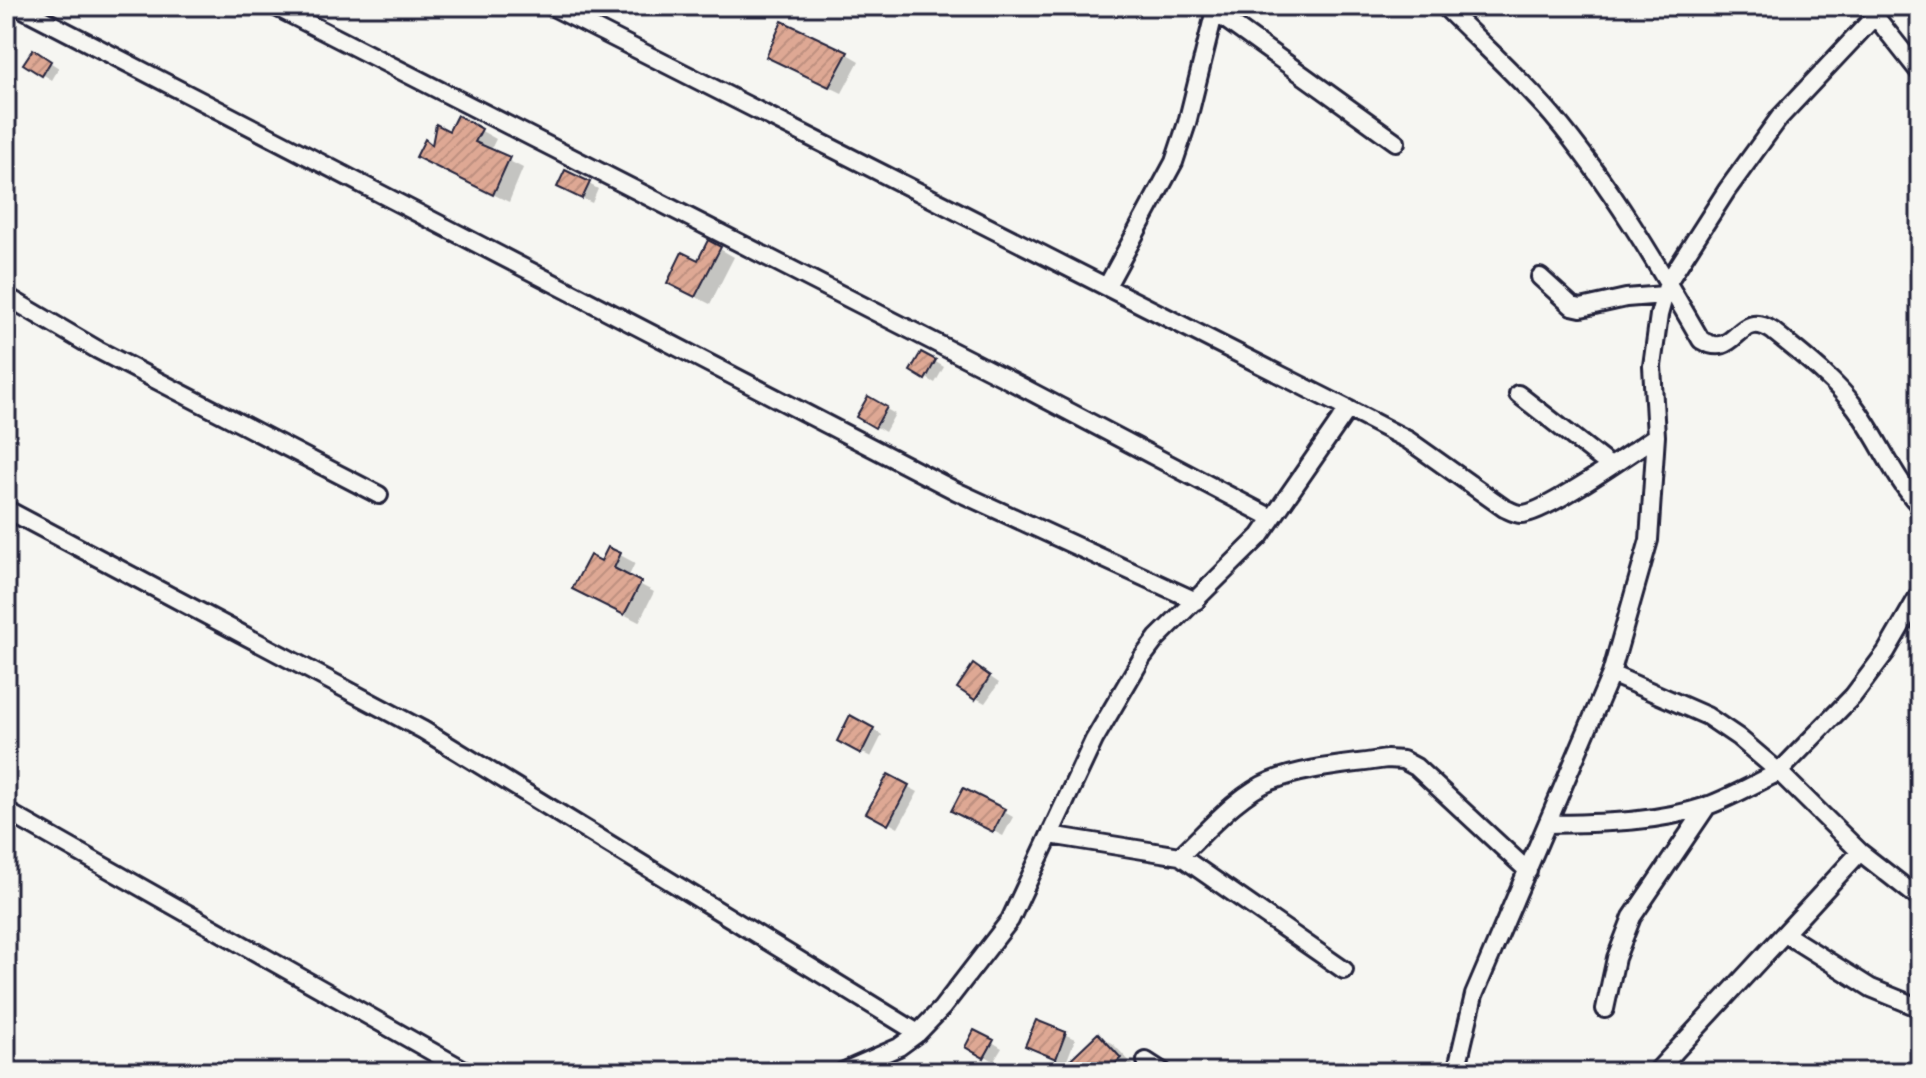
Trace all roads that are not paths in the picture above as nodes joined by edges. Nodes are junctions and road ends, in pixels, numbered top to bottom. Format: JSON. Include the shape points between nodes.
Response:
{"nodes":[{"id":1,"x":17,"y":6,"type":"edge"},
{"id":2,"x":274,"y":6,"type":"edge"},
{"id":3,"x":551,"y":6,"type":"edge"},
{"id":4,"x":1444,"y":6,"type":"edge"},
{"id":5,"x":1215,"y":9,"type":"edge"},
{"id":6,"x":1878,"y":11,"type":"edge"},
{"id":7,"x":1920,"y":73,"type":"edge"},
{"id":8,"x":1396,"y":142,"type":"dead end"},
{"id":9,"x":1540,"y":277,"type":"dead end"},
{"id":10,"x":1107,"y":286,"type":"junction"},
{"id":11,"x":1666,"y":288,"type":"junction"},
{"id":12,"x":6,"y":296,"type":"edge"},
{"id":13,"x":1518,"y":394,"type":"dead end"},
{"id":14,"x":1348,"y":409,"type":"junction"},
{"id":15,"x":1656,"y":436,"type":"junction"},
{"id":16,"x":1610,"y":466,"type":"junction"},
{"id":17,"x":379,"y":495,"type":"dead end"},
{"id":18,"x":1920,"y":506,"type":"edge"},
{"id":19,"x":6,"y":509,"type":"edge"},
{"id":20,"x":1272,"y":518,"type":"junction"},
{"id":21,"x":1920,"y":593,"type":"edge"},
{"id":22,"x":1196,"y":601,"type":"junction"},
{"id":23,"x":1611,"y":674,"type":"junction"},
{"id":24,"x":1779,"y":772,"type":"junction"},
{"id":25,"x":1708,"y":805,"type":"junction"},
{"id":26,"x":6,"y":811,"type":"edge"},
{"id":27,"x":1548,"y":824,"type":"junction"},
{"id":28,"x":1050,"y":835,"type":"junction"},
{"id":29,"x":1860,"y":852,"type":"junction"},
{"id":30,"x":1180,"y":856,"type":"junction"},
{"id":31,"x":1528,"y":871,"type":"junction"},
{"id":32,"x":1920,"y":899,"type":"edge"},
{"id":33,"x":1785,"y":934,"type":"junction"},
{"id":34,"x":1344,"y":970,"type":"dead end"},
{"id":35,"x":1920,"y":1008,"type":"edge"},
{"id":36,"x":1605,"y":1009,"type":"dead end"},
{"id":37,"x":918,"y":1033,"type":"junction"},
{"id":38,"x":1146,"y":1061,"type":"dead end"},
{"id":39,"x":1658,"y":1070,"type":"dead end"},
{"id":40,"x":468,"y":1072,"type":"edge"},
{"id":41,"x":842,"y":1072,"type":"edge"},
{"id":42,"x":1163,"y":1072,"type":"edge"},
{"id":43,"x":1456,"y":1072,"type":"edge"}],
"edges":[{"from":1,"to":22,"type":"street","via":[[956,491]]},
{"from":2,"to":20,"type":"street"},
{"from":3,"to":10,"type":"street"},
{"from":4,"to":11,"type":"street","via":[[1551,114],[1658,263]]},
{"from":5,"to":8,"type":"street"},
{"from":5,"to":10,"type":"street","via":[[1174,162]]},
{"from":6,"to":7,"type":"street"},
{"from":6,"to":11,"type":"street","via":[[1780,117]]},
{"from":9,"to":11,"type":"street","via":[[1581,308]]},
{"from":10,"to":14,"type":"street"},
{"from":11,"to":15,"type":"street","via":[[1652,366]]},
{"from":11,"to":18,"type":"street","via":[[1710,346],[1761,324],[1800,353],[1851,402]]},
{"from":12,"to":17,"type":"street","via":[[98,350]]},
{"from":13,"to":16,"type":"street"},
{"from":14,"to":16,"type":"street","via":[[1408,440],[1519,515]]},
{"from":14,"to":20,"type":"street"},
{"from":15,"to":16,"type":"street"},
{"from":15,"to":23,"type":"street","via":[[1649,540]]},
{"from":19,"to":37,"type":"street","via":[[423,730]]},
{"from":20,"to":22,"type":"street"},
{"from":21,"to":24,"type":"street","via":[[1853,696]]},
{"from":22,"to":28,"type":"street","via":[[1142,658],[1094,740]]},
{"from":23,"to":24,"type":"street","via":[[1707,716]]},
{"from":23,"to":27,"type":"street"},
{"from":24,"to":25,"type":"street"},
{"from":24,"to":29,"type":"street"},
{"from":25,"to":27,"type":"street","via":[[1636,822]]},
{"from":25,"to":36,"type":"street","via":[[1632,917]]},
{"from":26,"to":40,"type":"street"},
{"from":27,"to":31,"type":"street"},
{"from":28,"to":30,"type":"street"},
{"from":28,"to":37,"type":"street","via":[[1010,920]]},
{"from":29,"to":32,"type":"street"},
{"from":29,"to":33,"type":"street"},
{"from":30,"to":31,"type":"street","via":[[1248,793],[1269,781],[1387,759],[1416,767]]},
{"from":30,"to":34,"type":"street"},
{"from":31,"to":43,"type":"street","via":[[1474,995]]},
{"from":33,"to":35,"type":"street","via":[[1871,988]]},
{"from":33,"to":39,"type":"street"},
{"from":37,"to":41,"type":"street"},
{"from":38,"to":42,"type":"street"}]}
